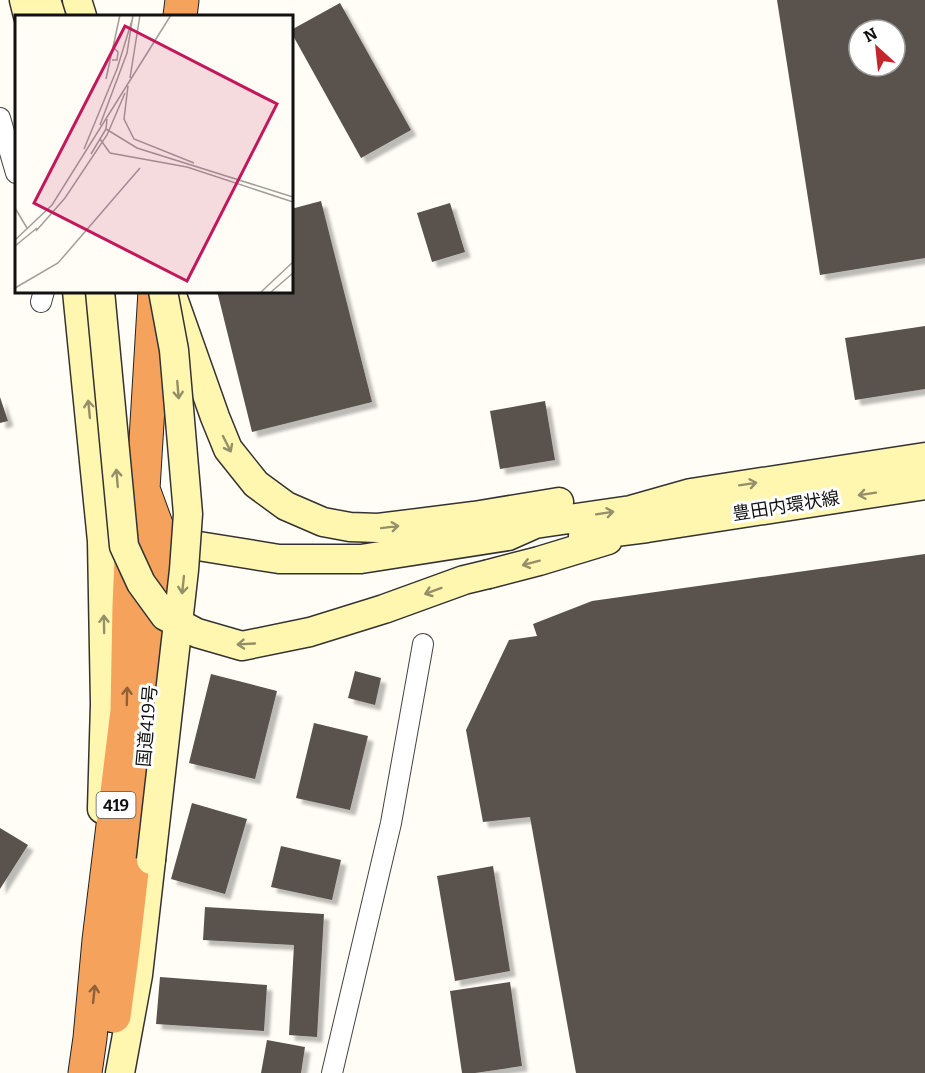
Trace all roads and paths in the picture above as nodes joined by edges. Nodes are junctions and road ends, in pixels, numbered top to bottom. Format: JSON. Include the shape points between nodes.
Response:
{"nodes":[{"id":1,"x":24,"y":0,"type":"edge"},
{"id":2,"x":46,"y":0,"type":"edge"},
{"id":3,"x":77,"y":0,"type":"edge"},
{"id":4,"x":182,"y":0,"type":"edge"},
{"id":5,"x":28,"y":15,"type":"edge"},
{"id":6,"x":51,"y":15,"type":"edge"},
{"id":7,"x":82,"y":15,"type":"edge"},
{"id":8,"x":180,"y":15,"type":"edge"},
{"id":9,"x":7,"y":129,"type":"edge"},
{"id":10,"x":15,"y":168,"type":"edge"},
{"id":11,"x":77,"y":292,"type":"edge"},
{"id":12,"x":100,"y":292,"type":"edge"},
{"id":13,"x":155,"y":292,"type":"edge"},
{"id":14,"x":163,"y":292,"type":"edge"},
{"id":15,"x":170,"y":292,"type":"edge"},
{"id":16,"x":925,"y":457,"type":"edge"},
{"id":17,"x":925,"y":484,"type":"edge"},
{"id":18,"x":691,"y":493,"type":"junction"},
{"id":19,"x":647,"y":528,"type":"junction"},
{"id":20,"x":508,"y":536,"type":"junction"},
{"id":21,"x":147,"y":538,"type":"junction"},
{"id":22,"x":423,"y":644,"type":"dead end"},
{"id":23,"x":99,"y":940,"type":"junction"},
{"id":24,"x":85,"y":1073,"type":"edge"},
{"id":25,"x":106,"y":1073,"type":"edge"},
{"id":26,"x":120,"y":1073,"type":"edge"},
{"id":27,"x":332,"y":1073,"type":"edge"}],
"edges":[{"from":1,"to":5,"type":"street"},
{"from":2,"to":6,"type":"street"},
{"from":3,"to":7,"type":"street"},
{"from":4,"to":8,"type":"highway"},
{"from":9,"to":10,"type":"street"},
{"from":23,"to":11,"type":"street","one_way":true,"via":[[105,704],[102,541]]},
{"from":19,"to":12,"type":"street","one_way":true,"bridge":true,"via":[[464,580],[310,632],[242,646],[197,633],[165,616],[141,583],[124,546]]},
{"from":13,"to":21,"type":"highway","name":"国道419号","number":"419","via":[[143,489]]},
{"from":14,"to":26,"type":"street","one_way":true,"bridge":true,"via":[[174,351],[188,514],[138,975]]},
{"from":15,"to":18,"type":"street","one_way":true,"via":[[228,449],[256,484],[286,507],[323,522],[388,527],[628,490]]},
{"from":18,"to":16,"type":"street","name":"豊田内環状線","one_way":true},
{"from":17,"to":19,"type":"street","name":"豊田内環状線","one_way":true},
{"from":20,"to":18,"type":"street","one_way":true,"via":[[535,524],[631,510]]},
{"from":19,"to":20,"type":"street","via":[[536,541]]},
{"from":20,"to":21,"type":"street","via":[[361,559],[279,559]]},
{"from":23,"to":21,"type":"highway","name":"国道419号","number":"419","one_way":true,"via":[[127,711],[129,606]]},
{"from":21,"to":25,"type":"highway","name":"国道419号","number":"419","via":[[157,590],[152,676]]},
{"from":22,"to":27,"type":"street","via":[[391,823]]},
{"from":24,"to":23,"type":"highway","name":"国道419号","number":"419","one_way":true}]}
